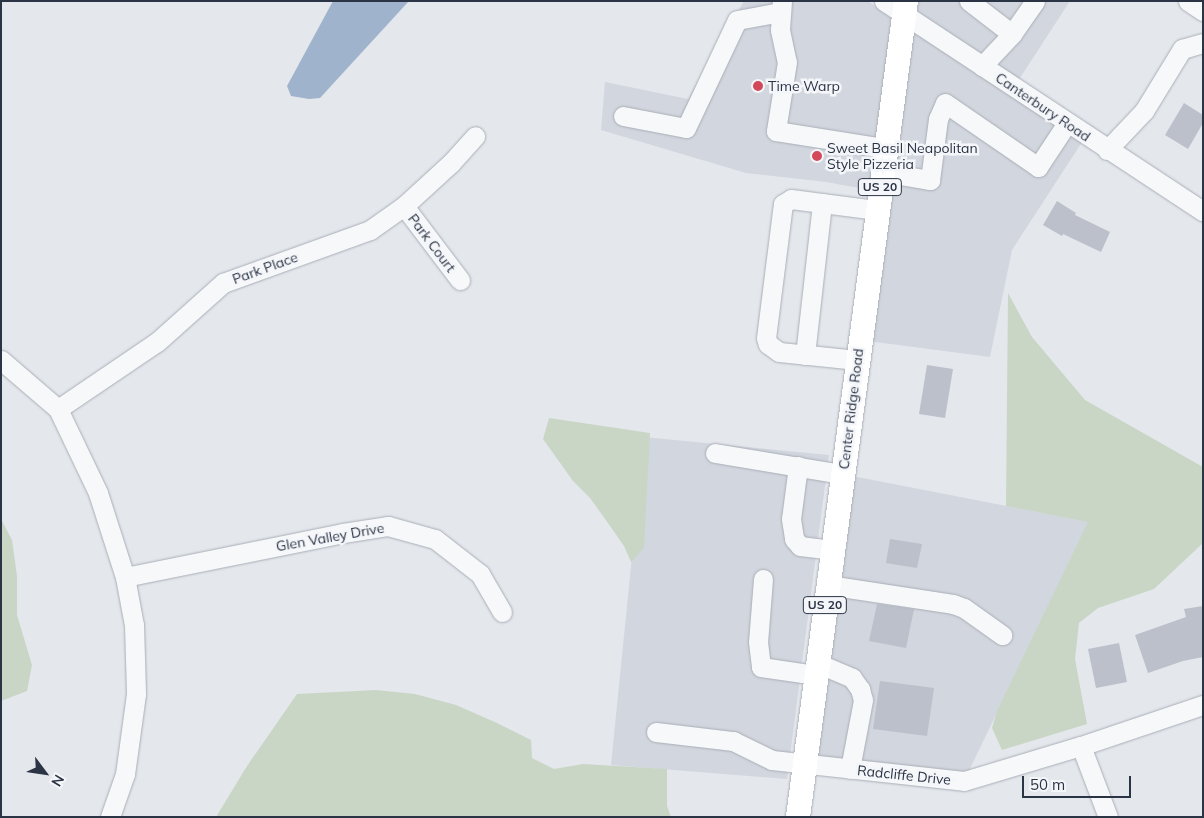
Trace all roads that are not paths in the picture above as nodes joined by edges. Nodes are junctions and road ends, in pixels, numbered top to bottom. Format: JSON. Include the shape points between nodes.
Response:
{"nodes":[{"id":1,"x":884,"y":1,"type":"edge"},
{"id":2,"x":969,"y":1,"type":"edge"},
{"id":3,"x":1035,"y":1,"type":"edge"},
{"id":4,"x":1188,"y":1,"type":"edge"},
{"id":5,"x":781,"y":7,"type":"edge"},
{"id":6,"x":905,"y":8,"type":"edge"},
{"id":7,"x":1203,"y":11,"type":"edge"},
{"id":8,"x":1012,"y":34,"type":"junction"},
{"id":9,"x":1203,"y":43,"type":"edge"},
{"id":10,"x":982,"y":66,"type":"junction"},
{"id":11,"x":623,"y":116,"type":"dead end"},
{"id":12,"x":1067,"y":123,"type":"junction"},
{"id":13,"x":475,"y":136,"type":"dead end"},
{"id":14,"x":885,"y":148,"type":"junction"},
{"id":15,"x":1107,"y":150,"type":"junction"},
{"id":16,"x":882,"y":172,"type":"junction"},
{"id":17,"x":822,"y":203,"type":"junction"},
{"id":18,"x":404,"y":206,"type":"junction"},
{"id":19,"x":877,"y":210,"type":"junction"},
{"id":20,"x":1203,"y":211,"type":"edge"},
{"id":21,"x":460,"y":280,"type":"dead end"},
{"id":22,"x":805,"y":354,"type":"junction"},
{"id":23,"x":1,"y":360,"type":"edge"},
{"id":24,"x":857,"y":360,"type":"junction"},
{"id":25,"x":58,"y":409,"type":"junction"},
{"id":26,"x":715,"y":453,"type":"dead end"},
{"id":27,"x":798,"y":466,"type":"junction"},
{"id":28,"x":842,"y":474,"type":"junction"},
{"id":29,"x":832,"y":550,"type":"junction"},
{"id":30,"x":126,"y":577,"type":"junction"},
{"id":31,"x":763,"y":579,"type":"dead end"},
{"id":32,"x":828,"y":585,"type":"junction"},
{"id":33,"x":502,"y":612,"type":"dead end"},
{"id":34,"x":1002,"y":635,"type":"dead end"},
{"id":35,"x":817,"y":669,"type":"junction"},
{"id":36,"x":1203,"y":705,"type":"edge"},
{"id":37,"x":656,"y":732,"type":"dead end"},
{"id":38,"x":1082,"y":746,"type":"junction"},
{"id":39,"x":804,"y":765,"type":"junction"},
{"id":40,"x":850,"y":769,"type":"junction"},
{"id":41,"x":110,"y":817,"type":"edge"},
{"id":42,"x":798,"y":817,"type":"edge"},
{"id":43,"x":1108,"y":817,"type":"edge"}],
"edges":[{"from":1,"to":6,"type":"street","name":"Canterbury Road"},
{"from":2,"to":8,"type":"street"},
{"from":3,"to":8,"type":"street"},
{"from":4,"to":7,"type":"street"},
{"from":5,"to":11,"type":"street","via":[[737,20],[686,128]]},
{"from":5,"to":14,"type":"street","via":[[780,30],[787,62],[776,131]]},
{"from":6,"to":10,"type":"street","name":"Canterbury Road"},
{"from":6,"to":14,"type":"main road","name":"Center Ridge Road","number":"US 20"},
{"from":8,"to":10,"type":"street"},
{"from":9,"to":15,"type":"street","via":[[1182,49],[1144,111]]},
{"from":10,"to":12,"type":"street","name":"Canterbury Road"},
{"from":12,"to":15,"type":"street","name":"Canterbury Road"},
{"from":12,"to":16,"type":"street","via":[[1038,167],[945,103],[938,119],[930,180]]},
{"from":13,"to":18,"type":"street","name":"Park Place"},
{"from":14,"to":16,"type":"main road","name":"Center Ridge Road","number":"US 20"},
{"from":15,"to":20,"type":"street","name":"Canterbury Road"},
{"from":16,"to":19,"type":"main road","name":"Center Ridge Road","number":"US 20"},
{"from":17,"to":19,"type":"street"},
{"from":17,"to":22,"type":"street"},
{"from":17,"to":22,"type":"street","via":[[791,199],[783,204],[766,338],[772,349],[779,352]]},
{"from":18,"to":21,"type":"street","name":"Park Court"},
{"from":18,"to":25,"type":"street","name":"Park Place","via":[[370,230],[224,283],[157,342]]},
{"from":19,"to":24,"type":"main road","name":"Center Ridge Road","number":"US 20"},
{"from":22,"to":24,"type":"street"},
{"from":23,"to":25,"type":"street"},
{"from":24,"to":28,"type":"main road","name":"Center Ridge Road","number":"US 20"},
{"from":25,"to":30,"type":"street","via":[[98,493]]},
{"from":26,"to":27,"type":"street"},
{"from":27,"to":28,"type":"street"},
{"from":27,"to":29,"type":"street","via":[[791,519],[794,539],[800,546]]},
{"from":28,"to":29,"type":"main road","name":"Center Ridge Road","number":"US 20"},
{"from":29,"to":32,"type":"main road","name":"Center Ridge Road","number":"US 20"},
{"from":30,"to":33,"type":"street","name":"Glen Valley Drive","via":[[388,526],[435,539],[480,574]]},
{"from":30,"to":41,"type":"street","via":[[134,625],[136,694],[125,774]]},
{"from":31,"to":35,"type":"street","via":[[758,642],[761,667]]},
{"from":32,"to":34,"type":"street","via":[[954,604]]},
{"from":32,"to":35,"type":"main road","name":"Center Ridge Road","number":"US 20"},
{"from":35,"to":39,"type":"main road","name":"Center Ridge Road","number":"US 20"},
{"from":35,"to":40,"type":"street","via":[[852,678],[860,689],[863,700]]},
{"from":36,"to":38,"type":"street","name":"Radcliffe Drive"},
{"from":37,"to":39,"type":"street","name":"Radcliffe Drive","via":[[733,742],[772,760]]},
{"from":38,"to":40,"type":"street","name":"Radcliffe Drive","via":[[964,781]]},
{"from":38,"to":43,"type":"street"},
{"from":39,"to":40,"type":"street","name":"Radcliffe Drive"},
{"from":39,"to":42,"type":"main road","name":"Center Ridge Road","number":"US 20"}]}
